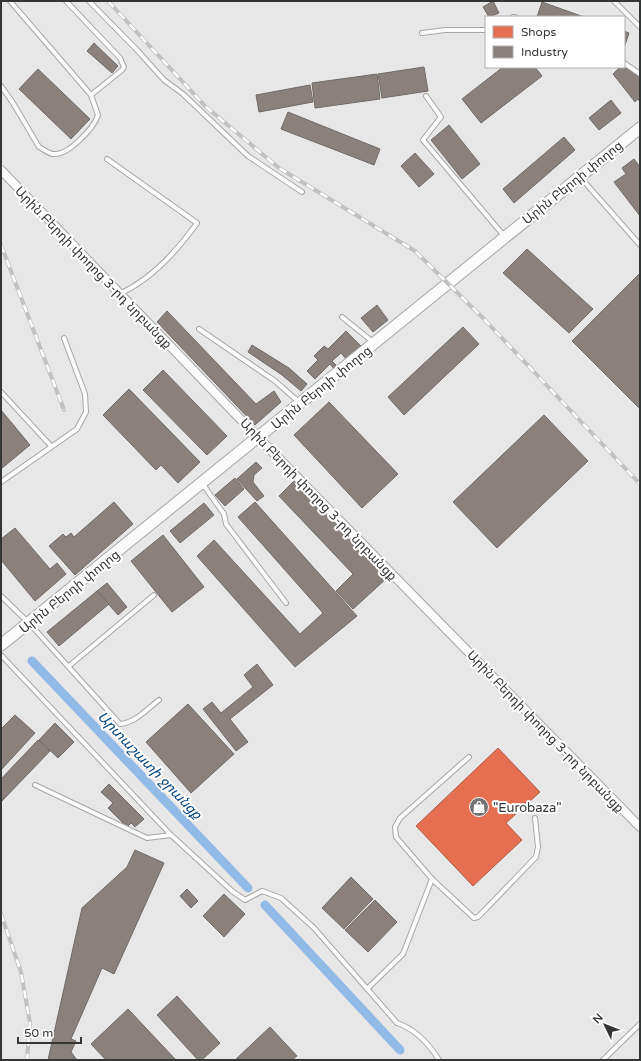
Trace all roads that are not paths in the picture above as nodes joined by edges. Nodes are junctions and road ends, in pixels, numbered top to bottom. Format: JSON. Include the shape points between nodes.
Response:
{"nodes":[{"id":1,"x":10,"y":1,"type":"edge"},
{"id":2,"x":66,"y":1,"type":"edge"},
{"id":3,"x":89,"y":1,"type":"edge"},
{"id":4,"x":614,"y":1,"type":"edge"},
{"id":5,"x":640,"y":27,"type":"edge"},
{"id":6,"x":485,"y":30,"type":"edge"},
{"id":7,"x":422,"y":33,"type":"dead end"},
{"id":8,"x":625,"y":64,"type":"edge"},
{"id":9,"x":640,"y":74,"type":"edge"},
{"id":10,"x":1,"y":86,"type":"edge"},
{"id":11,"x":91,"y":95,"type":"junction"},
{"id":12,"x":426,"y":96,"type":"dead end"},
{"id":13,"x":640,"y":128,"type":"edge"},
{"id":14,"x":107,"y":159,"type":"dead end"},
{"id":15,"x":1,"y":170,"type":"edge"},
{"id":16,"x":579,"y":176,"type":"junction"},
{"id":17,"x":302,"y":192,"type":"dead end"},
{"id":18,"x":505,"y":237,"type":"junction"},
{"id":19,"x":640,"y":244,"type":"edge"},
{"id":20,"x":119,"y":294,"type":"junction"},
{"id":21,"x":342,"y":317,"type":"dead end"},
{"id":22,"x":199,"y":329,"type":"dead end"},
{"id":23,"x":64,"y":338,"type":"dead end"},
{"id":24,"x":374,"y":343,"type":"junction"},
{"id":25,"x":1,"y":392,"type":"edge"},
{"id":26,"x":301,"y":403,"type":"junction"},
{"id":27,"x":258,"y":437,"type":"junction"},
{"id":28,"x":51,"y":446,"type":"junction"},
{"id":29,"x":1,"y":482,"type":"edge"},
{"id":30,"x":202,"y":483,"type":"junction"},
{"id":31,"x":154,"y":595,"type":"dead end"},
{"id":32,"x":1,"y":596,"type":"edge"},
{"id":33,"x":286,"y":603,"type":"dead end"},
{"id":34,"x":29,"y":623,"type":"junction"},
{"id":35,"x":1,"y":646,"type":"edge"},
{"id":36,"x":1,"y":655,"type":"edge"},
{"id":37,"x":69,"y":666,"type":"junction"},
{"id":38,"x":159,"y":700,"type":"dead end"},
{"id":39,"x":468,"y":757,"type":"dead end"},
{"id":40,"x":35,"y":785,"type":"dead end"},
{"id":41,"x":535,"y":818,"type":"dead end"},
{"id":42,"x":640,"y":827,"type":"edge"},
{"id":43,"x":171,"y":835,"type":"junction"},
{"id":44,"x":432,"y":879,"type":"junction"},
{"id":45,"x":367,"y":989,"type":"junction"},
{"id":46,"x":640,"y":1024,"type":"edge"},
{"id":47,"x":439,"y":1060,"type":"edge"},
{"id":48,"x":603,"y":1060,"type":"edge"}],
"edges":[{"from":1,"to":11,"type":"lane"},
{"from":2,"to":11,"type":"lane","via":[[123,62],[122,70]]},
{"from":3,"to":17,"type":"lane","via":[[164,80],[183,94],[248,156]]},
{"from":4,"to":5,"type":"lane"},
{"from":6,"to":7,"type":"lane"},
{"from":8,"to":9,"type":"lane"},
{"from":10,"to":11,"type":"lane","via":[[39,147],[53,154],[68,150],[93,127],[98,115]]},
{"from":12,"to":18,"type":"lane","via":[[441,117],[423,140]]},
{"from":13,"to":16,"type":"street","name":"Արին Բերդի փողոց"},
{"from":14,"to":20,"type":"lane","via":[[197,223],[164,262],[144,280]]},
{"from":15,"to":20,"type":"street","name":"Արին Բերդի փողոց 3-րդ նրբանցք"},
{"from":16,"to":18,"type":"street","name":"Արին Բերդի փողոց"},
{"from":16,"to":19,"type":"lane"},
{"from":18,"to":24,"type":"street","name":"Արին Բերդի փողոց"},
{"from":20,"to":27,"type":"street","name":"Արին Բերդի փողոց 3-րդ նրբանցք"},
{"from":21,"to":24,"type":"lane"},
{"from":22,"to":26,"type":"lane","via":[[275,381]]},
{"from":23,"to":28,"type":"lane","via":[[85,394],[86,412],[76,429]]},
{"from":24,"to":26,"type":"street","name":"Արին Բերդի փողոց"},
{"from":25,"to":28,"type":"lane"},
{"from":26,"to":27,"type":"street","name":"Արին Բերդի փողոց"},
{"from":27,"to":30,"type":"street","name":"Արին Բերդի փողոց"},
{"from":27,"to":42,"type":"street","name":"Արին Բերդի փողոց 3-րդ նրբանցք"},
{"from":28,"to":29,"type":"lane"},
{"from":30,"to":33,"type":"lane","via":[[224,514],[226,524]]},
{"from":30,"to":34,"type":"street","name":"Արին Բերդի փողոց"},
{"from":31,"to":37,"type":"lane"},
{"from":32,"to":34,"type":"lane"},
{"from":34,"to":35,"type":"street","name":"Արին Բերդի փողոց"},
{"from":34,"to":37,"type":"lane"},
{"from":36,"to":43,"type":"lane"},
{"from":37,"to":38,"type":"lane","via":[[120,724],[136,718]]},
{"from":39,"to":44,"type":"lane","via":[[400,818],[395,827],[396,836]]},
{"from":40,"to":43,"type":"lane","via":[[147,838]]},
{"from":41,"to":44,"type":"lane","via":[[538,847],[536,857],[478,917],[474,918]]},
{"from":43,"to":45,"type":"lane","via":[[245,900],[262,891],[281,898],[314,928]]},
{"from":44,"to":45,"type":"lane","via":[[403,954]]},
{"from":45,"to":47,"type":"lane","via":[[397,1023],[408,1026],[431,1047]]},
{"from":46,"to":48,"type":"lane"}]}
